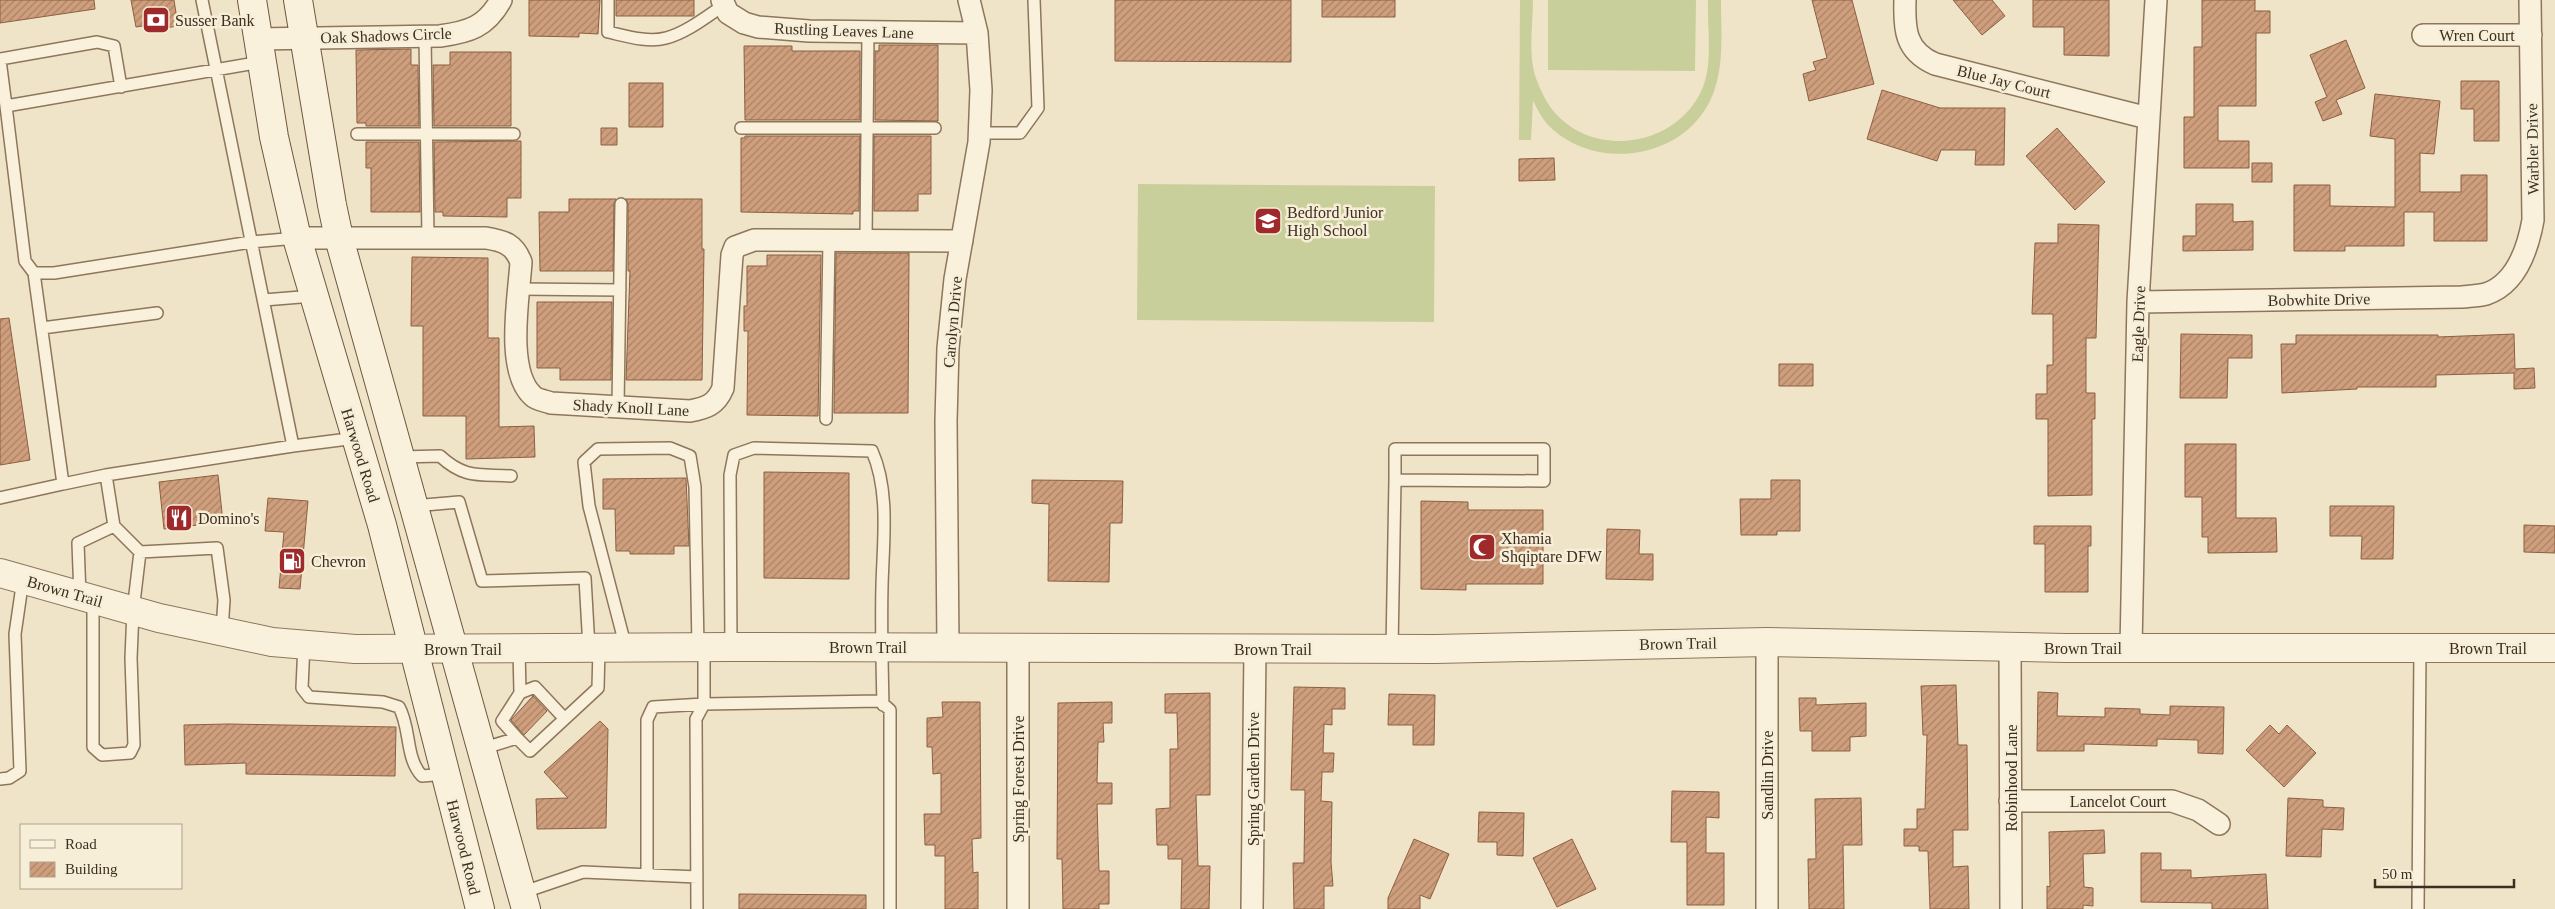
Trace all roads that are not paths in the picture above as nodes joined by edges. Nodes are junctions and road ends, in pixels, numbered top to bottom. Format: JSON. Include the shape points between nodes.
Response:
{"nodes":[{"id":1,"x":202,"y":0,"type":"edge"},
{"id":2,"x":252,"y":0,"type":"edge"},
{"id":3,"x":298,"y":0,"type":"edge"},
{"id":4,"x":500,"y":0,"type":"edge"},
{"id":5,"x":608,"y":0,"type":"edge"},
{"id":6,"x":969,"y":0,"type":"edge"},
{"id":7,"x":1034,"y":0,"type":"edge"},
{"id":8,"x":1905,"y":0,"type":"edge"},
{"id":9,"x":2156,"y":0,"type":"edge"},
{"id":10,"x":2530,"y":0,"type":"edge"},
{"id":11,"x":723,"y":3,"type":"edge"},
{"id":12,"x":868,"y":32,"type":"junction"},
{"id":13,"x":977,"y":33,"type":"junction"},
{"id":14,"x":2423,"y":34,"type":"dead end"},
{"id":15,"x":2531,"y":34,"type":"junction"},
{"id":16,"x":425,"y":36,"type":"junction"},
{"id":17,"x":304,"y":38,"type":"junction"},
{"id":18,"x":259,"y":50,"type":"junction"},
{"id":19,"x":0,"y":60,"type":"edge"},
{"id":20,"x":215,"y":70,"type":"junction"},
{"id":21,"x":121,"y":86,"type":"junction"},
{"id":22,"x":6,"y":106,"type":"junction"},
{"id":23,"x":2148,"y":118,"type":"junction"},
{"id":24,"x":741,"y":128,"type":"dead end"},
{"id":25,"x":867,"y":128,"type":"junction"},
{"id":26,"x":934,"y":128,"type":"dead end"},
{"id":27,"x":980,"y":132,"type":"junction"},
{"id":28,"x":357,"y":134,"type":"dead end"},
{"id":29,"x":426,"y":134,"type":"junction"},
{"id":30,"x":514,"y":134,"type":"dead end"},
{"id":31,"x":621,"y":204,"type":"dead end"},
{"id":32,"x":297,"y":238,"type":"junction"},
{"id":33,"x":339,"y":238,"type":"junction"},
{"id":34,"x":428,"y":238,"type":"junction"},
{"id":35,"x":829,"y":240,"type":"junction"},
{"id":36,"x":866,"y":240,"type":"junction"},
{"id":37,"x":962,"y":241,"type":"junction"},
{"id":38,"x":251,"y":242,"type":"junction"},
{"id":39,"x":34,"y":273,"type":"junction"},
{"id":40,"x":2499,"y":287,"type":"joint"},
{"id":41,"x":519,"y":288,"type":"junction"},
{"id":42,"x":620,"y":290,"type":"junction"},
{"id":43,"x":313,"y":296,"type":"junction"},
{"id":44,"x":264,"y":300,"type":"junction"},
{"id":45,"x":2138,"y":302,"type":"junction"},
{"id":46,"x":157,"y":313,"type":"dead end"},
{"id":47,"x":42,"y":328,"type":"junction"},
{"id":48,"x":618,"y":407,"type":"junction"},
{"id":49,"x":826,"y":418,"type":"dead end"},
{"id":50,"x":356,"y":438,"type":"junction"},
{"id":51,"x":293,"y":446,"type":"junction"},
{"id":52,"x":400,"y":457,"type":"junction"},
{"id":53,"x":106,"y":476,"type":"junction"},
{"id":54,"x":511,"y":476,"type":"dead end"},
{"id":55,"x":1395,"y":480,"type":"junction"},
{"id":56,"x":63,"y":484,"type":"junction"},
{"id":57,"x":0,"y":498,"type":"edge"},
{"id":58,"x":413,"y":506,"type":"junction"},
{"id":59,"x":114,"y":526,"type":"junction"},
{"id":60,"x":140,"y":552,"type":"junction"},
{"id":61,"x":12,"y":576,"type":"edge"},
{"id":62,"x":86,"y":597,"type":"junction"},
{"id":63,"x":133,"y":611,"type":"junction"},
{"id":64,"x":222,"y":631,"type":"junction"},
{"id":65,"x":1767,"y":642,"type":"junction"},
{"id":66,"x":304,"y":644,"type":"junction"},
{"id":67,"x":701,"y":647,"type":"junction"},
{"id":68,"x":731,"y":647,"type":"junction"},
{"id":69,"x":881,"y":647,"type":"junction"},
{"id":70,"x":948,"y":647,"type":"junction"},
{"id":71,"x":2010,"y":647,"type":"junction"},
{"id":72,"x":594,"y":648,"type":"junction"},
{"id":73,"x":626,"y":648,"type":"junction"},
{"id":74,"x":1018,"y":648,"type":"junction"},
{"id":75,"x":2131,"y":648,"type":"junction"},
{"id":76,"x":2420,"y":648,"type":"junction"},
{"id":77,"x":2555,"y":648,"type":"edge"},
{"id":78,"x":414,"y":649,"type":"junction"},
{"id":79,"x":453,"y":649,"type":"junction"},
{"id":80,"x":519,"y":649,"type":"junction"},
{"id":81,"x":1255,"y":649,"type":"junction"},
{"id":82,"x":1392,"y":649,"type":"junction"},
{"id":83,"x":520,"y":693,"type":"junction"},
{"id":84,"x":704,"y":704,"type":"junction"},
{"id":85,"x":883,"y":704,"type":"junction"},
{"id":86,"x":564,"y":718,"type":"junction"},
{"id":87,"x":516,"y":738,"type":"junction"},
{"id":88,"x":481,"y":750,"type":"junction"},
{"id":89,"x":446,"y":774,"type":"junction"},
{"id":90,"x":0,"y":779,"type":"edge"},
{"id":91,"x":2010,"y":801,"type":"junction"},
{"id":92,"x":2219,"y":824,"type":"dead end"},
{"id":93,"x":647,"y":875,"type":"junction"},
{"id":94,"x":697,"y":877,"type":"junction"},
{"id":95,"x":520,"y":905,"type":"edge"},
{"id":96,"x":480,"y":909,"type":"edge"},
{"id":97,"x":697,"y":909,"type":"edge"},
{"id":98,"x":890,"y":909,"type":"edge"},
{"id":99,"x":1018,"y":909,"type":"edge"},
{"id":100,"x":1252,"y":909,"type":"edge"},
{"id":101,"x":1767,"y":909,"type":"edge"},
{"id":102,"x":2011,"y":909,"type":"edge"},
{"id":103,"x":2418,"y":909,"type":"edge"}],
"edges":[{"from":1,"to":20,"type":"lane"},
{"from":2,"to":18,"type":"street","name":"Harwood Road"},
{"from":3,"to":17,"type":"street"},
{"from":4,"to":16,"type":"street","name":"Oak Shadows Circle","via":[[487,20],[468,32]]},
{"from":5,"to":11,"type":"lane","via":[[608,32],[634,38],[666,38],[696,24]]},
{"from":6,"to":13,"type":"street","name":"Carolyn Drive"},
{"from":7,"to":27,"type":"lane","via":[[1038,108],[1020,132]]},
{"from":8,"to":23,"type":"street","name":"Blue Jay Court","via":[[1904,25],[1909,42],[1923,58],[1935,64]]},
{"from":9,"to":23,"type":"street","name":"Eagle Drive"},
{"from":10,"to":15,"type":"street","name":"Warbler Drive"},
{"from":11,"to":12,"type":"street","name":"Rustling Leaves Lane","via":[[728,13],[758,27]]},
{"from":12,"to":13,"type":"street","name":"Rustling Leaves Lane"},
{"from":12,"to":25,"type":"lane"},
{"from":13,"to":27,"type":"street","name":"Carolyn Drive"},
{"from":14,"to":15,"type":"street","name":"Wren Court"},
{"from":15,"to":40,"type":"street","name":"Warbler Drive","via":[[2533,220],[2528,245],[2519,264]]},
{"from":16,"to":17,"type":"street","name":"Oak Shadows Circle"},
{"from":16,"to":29,"type":"lane"},
{"from":17,"to":18,"type":"street","name":"Oak Shadows Circle"},
{"from":17,"to":33,"type":"street"},
{"from":18,"to":20,"type":"lane"},
{"from":18,"to":32,"type":"street","name":"Harwood Road","via":[[274,137]]},
{"from":19,"to":21,"type":"lane","via":[[97,42],[114,46]]},
{"from":19,"to":22,"type":"lane"},
{"from":20,"to":21,"type":"lane"},
{"from":20,"to":38,"type":"lane"},
{"from":21,"to":22,"type":"lane"},
{"from":22,"to":39,"type":"lane","via":[[25,261]]},
{"from":23,"to":45,"type":"street","name":"Eagle Drive"},
{"from":24,"to":25,"type":"lane"},
{"from":25,"to":26,"type":"lane"},
{"from":25,"to":36,"type":"lane"},
{"from":27,"to":37,"type":"street","name":"Carolyn Drive"},
{"from":28,"to":29,"type":"lane"},
{"from":29,"to":30,"type":"lane"},
{"from":29,"to":34,"type":"lane"},
{"from":31,"to":42,"type":"lane"},
{"from":32,"to":33,"type":"street","name":"Shady Knoll Lane"},
{"from":32,"to":38,"type":"lane"},
{"from":32,"to":43,"type":"street","name":"Harwood Road"},
{"from":33,"to":34,"type":"street","name":"Shady Knoll Lane"},
{"from":33,"to":52,"type":"street"},
{"from":34,"to":41,"type":"street","name":"Shady Knoll Lane","via":[[486,238],[510,245],[520,262]]},
{"from":35,"to":36,"type":"street","name":"Shady Knoll Lane"},
{"from":35,"to":48,"type":"street","name":"Shady Knoll Lane","via":[[754,240],[735,248],[723,388],[719,399],[706,408],[690,411]]},
{"from":35,"to":49,"type":"lane"},
{"from":36,"to":37,"type":"street","name":"Shady Knoll Lane"},
{"from":37,"to":70,"type":"street","name":"Carolyn Drive","via":[[954,279],[948,348]]},
{"from":38,"to":39,"type":"lane","via":[[54,273]]},
{"from":38,"to":44,"type":"lane"},
{"from":39,"to":47,"type":"lane"},
{"from":40,"to":45,"type":"street","name":"Bobwhite Drive","via":[[2486,294],[2462,297]]},
{"from":41,"to":42,"type":"lane"},
{"from":41,"to":48,"type":"street","name":"Shady Knoll Lane","via":[[516,358],[525,385],[534,397],[551,403]]},
{"from":42,"to":48,"type":"lane"},
{"from":43,"to":44,"type":"lane"},
{"from":43,"to":50,"type":"street","name":"Harwood Road"},
{"from":44,"to":51,"type":"lane"},
{"from":45,"to":75,"type":"street","name":"Eagle Drive"},
{"from":46,"to":47,"type":"lane"},
{"from":47,"to":56,"type":"lane"},
{"from":50,"to":51,"type":"lane"},
{"from":50,"to":78,"type":"street","name":"Harwood Road"},
{"from":51,"to":53,"type":"lane"},
{"from":52,"to":54,"type":"lane","via":[[440,456],[465,474]]},
{"from":52,"to":58,"type":"street"},
{"from":53,"to":56,"type":"lane"},
{"from":53,"to":59,"type":"lane"},
{"from":55,"to":55,"type":"lane","via":[[1544,481],[1544,449],[1395,449]]},
{"from":55,"to":82,"type":"lane"},
{"from":56,"to":57,"type":"lane"},
{"from":58,"to":72,"type":"lane","via":[[459,502],[482,581],[585,578]]},
{"from":58,"to":79,"type":"street"},
{"from":59,"to":60,"type":"lane"},
{"from":59,"to":62,"type":"lane","via":[[78,543]]},
{"from":60,"to":63,"type":"lane"},
{"from":60,"to":64,"type":"lane","via":[[217,548],[224,600]]},
{"from":61,"to":62,"type":"street","name":"Brown Trail"},
{"from":61,"to":90,"type":"lane","via":[[20,770],[9,778]]},
{"from":62,"to":63,"type":"street","name":"Brown Trail"},
{"from":62,"to":63,"type":"lane","via":[[93,747],[102,756],[130,753],[134,745]]},
{"from":63,"to":64,"type":"street","name":"Brown Trail"},
{"from":64,"to":66,"type":"street","name":"Brown Trail","via":[[272,642]]},
{"from":65,"to":71,"type":"street","name":"Brown Trail"},
{"from":65,"to":82,"type":"street","name":"Brown Trail"},
{"from":65,"to":101,"type":"street","name":"Sandlin Drive"},
{"from":66,"to":78,"type":"street","name":"Brown Trail","via":[[354,649]]},
{"from":66,"to":89,"type":"lane","via":[[302,688],[309,698],[383,702],[399,707],[404,716],[414,767],[422,776]]},
{"from":67,"to":68,"type":"street","name":"Brown Trail"},
{"from":67,"to":73,"type":"street","name":"Brown Trail"},
{"from":67,"to":73,"type":"lane","via":[[695,487],[690,456],[670,448],[598,450],[584,462],[589,506]]},
{"from":67,"to":84,"type":"lane"},
{"from":68,"to":69,"type":"street","name":"Brown Trail"},
{"from":68,"to":69,"type":"lane","via":[[730,476],[734,456],[754,448],[872,451],[881,470]]},
{"from":69,"to":70,"type":"street","name":"Brown Trail"},
{"from":69,"to":85,"type":"lane"},
{"from":70,"to":74,"type":"street","name":"Brown Trail"},
{"from":71,"to":75,"type":"street","name":"Brown Trail"},
{"from":71,"to":91,"type":"street","name":"Robinhood Lane"},
{"from":72,"to":73,"type":"street","name":"Brown Trail"},
{"from":72,"to":80,"type":"street","name":"Brown Trail"},
{"from":72,"to":86,"type":"lane","via":[[598,688]]},
{"from":74,"to":81,"type":"street","name":"Brown Trail"},
{"from":74,"to":99,"type":"street","name":"Spring Forest Drive"},
{"from":75,"to":76,"type":"street","name":"Brown Trail"},
{"from":76,"to":77,"type":"street","name":"Brown Trail"},
{"from":76,"to":103,"type":"lane"},
{"from":78,"to":79,"type":"street","name":"Brown Trail"},
{"from":78,"to":89,"type":"street","name":"Harwood Road"},
{"from":79,"to":80,"type":"street","name":"Brown Trail"},
{"from":79,"to":88,"type":"street"},
{"from":80,"to":83,"type":"lane"},
{"from":81,"to":82,"type":"street","name":"Brown Trail"},
{"from":81,"to":100,"type":"street","name":"Spring Garden Drive"},
{"from":83,"to":86,"type":"lane","via":[[535,687]]},
{"from":83,"to":87,"type":"lane","via":[[502,721]]},
{"from":84,"to":85,"type":"lane","via":[[880,701]]},
{"from":84,"to":93,"type":"lane","via":[[653,707],[647,720]]},
{"from":84,"to":94,"type":"lane","via":[[696,719]]},
{"from":85,"to":98,"type":"lane","via":[[890,710]]},
{"from":86,"to":87,"type":"lane","via":[[530,751]]},
{"from":87,"to":88,"type":"lane"},
{"from":88,"to":95,"type":"street"},
{"from":89,"to":96,"type":"street","name":"Harwood Road"},
{"from":91,"to":92,"type":"street","name":"Lancelot Court","via":[[2172,801],[2198,810]]},
{"from":91,"to":102,"type":"street","name":"Robinhood Lane"},
{"from":93,"to":94,"type":"lane"},
{"from":93,"to":95,"type":"lane","via":[[583,872]]},
{"from":94,"to":97,"type":"lane"}]}
